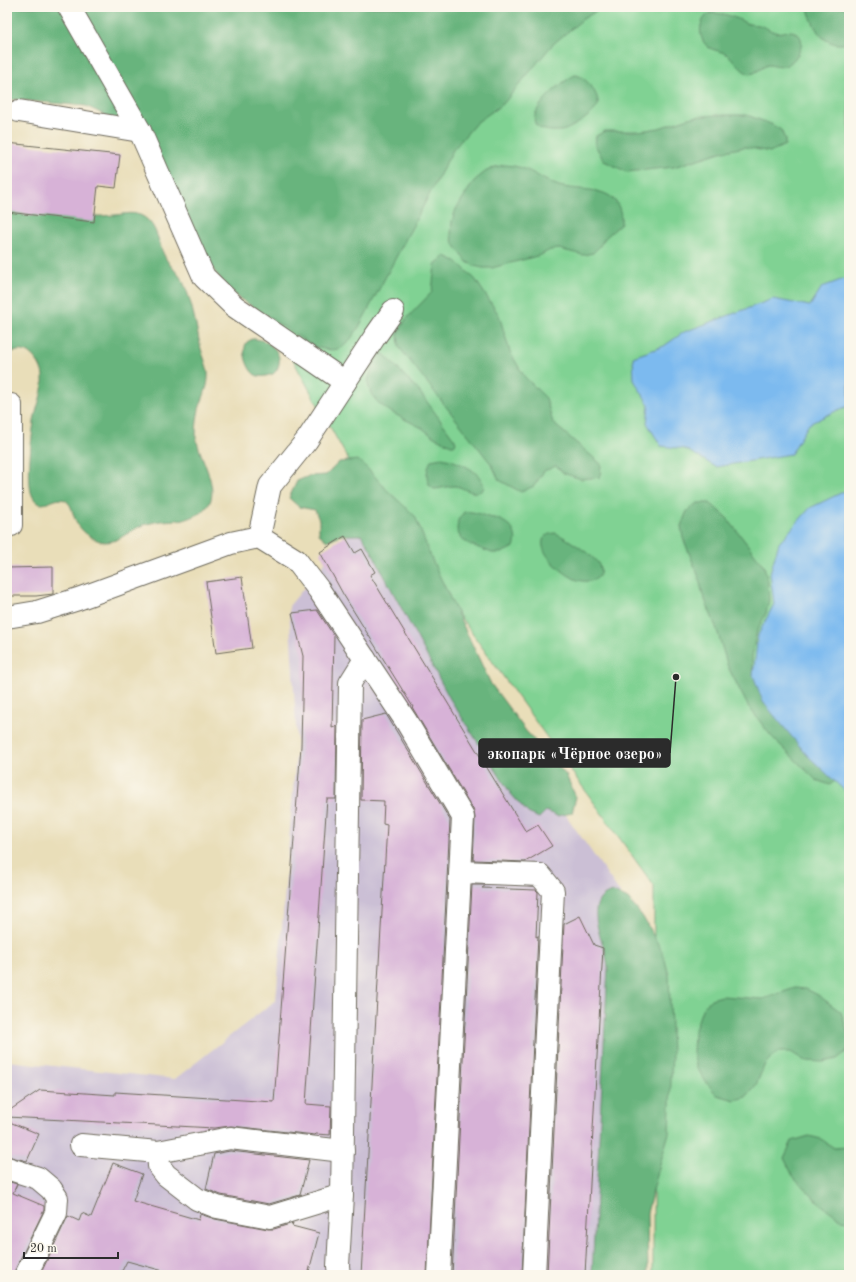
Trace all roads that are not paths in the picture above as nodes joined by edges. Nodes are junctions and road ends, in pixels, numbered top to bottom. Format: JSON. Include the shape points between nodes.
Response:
{"nodes":[{"id":1,"x":69,"y":7,"type":"edge"},
{"id":2,"x":18,"y":111,"type":"dead end"},
{"id":3,"x":140,"y":131,"type":"junction"},
{"id":4,"x":394,"y":311,"type":"dead end"},
{"id":5,"x":345,"y":382,"type":"junction"},
{"id":6,"x":10,"y":404,"type":"dead end"},
{"id":7,"x":7,"y":525,"type":"edge"},
{"id":8,"x":259,"y":537,"type":"junction"},
{"id":9,"x":7,"y":617,"type":"edge"},
{"id":10,"x":365,"y":659,"type":"junction"},
{"id":11,"x":460,"y":872,"type":"junction"},
{"id":12,"x":81,"y":1145,"type":"dead end"},
{"id":13,"x":343,"y":1151,"type":"junction"},
{"id":14,"x":158,"y":1152,"type":"junction"},
{"id":15,"x":7,"y":1168,"type":"edge"},
{"id":16,"x":342,"y":1195,"type":"junction"},
{"id":17,"x":26,"y":1275,"type":"edge"},
{"id":18,"x":339,"y":1275,"type":"edge"},
{"id":19,"x":439,"y":1275,"type":"edge"},
{"id":20,"x":534,"y":1275,"type":"edge"}],
"edges":[{"from":1,"to":3,"type":"street"},
{"from":2,"to":3,"type":"street"},
{"from":3,"to":5,"type":"street","via":[[204,277],[234,306]]},
{"from":4,"to":5,"type":"street"},
{"from":5,"to":8,"type":"street","via":[[307,440],[270,486]]},
{"from":6,"to":7,"type":"street","via":[[10,525]]},
{"from":8,"to":9,"type":"street","via":[[230,543],[78,599],[37,612]]},
{"from":8,"to":10,"type":"street","via":[[296,560]]},
{"from":10,"to":11,"type":"street","via":[[406,720],[463,817]]},
{"from":10,"to":13,"type":"street","via":[[350,683]]},
{"from":11,"to":19,"type":"street"},
{"from":11,"to":20,"type":"street","via":[[540,875],[553,892]]},
{"from":12,"to":14,"type":"street"},
{"from":13,"to":14,"type":"street","via":[[230,1138]]},
{"from":13,"to":16,"type":"street"},
{"from":14,"to":16,"type":"street","via":[[159,1166],[166,1174],[197,1199],[218,1207],[270,1217]]},
{"from":15,"to":17,"type":"street","via":[[38,1178],[57,1198],[56,1213]]},
{"from":16,"to":18,"type":"street"}]}
